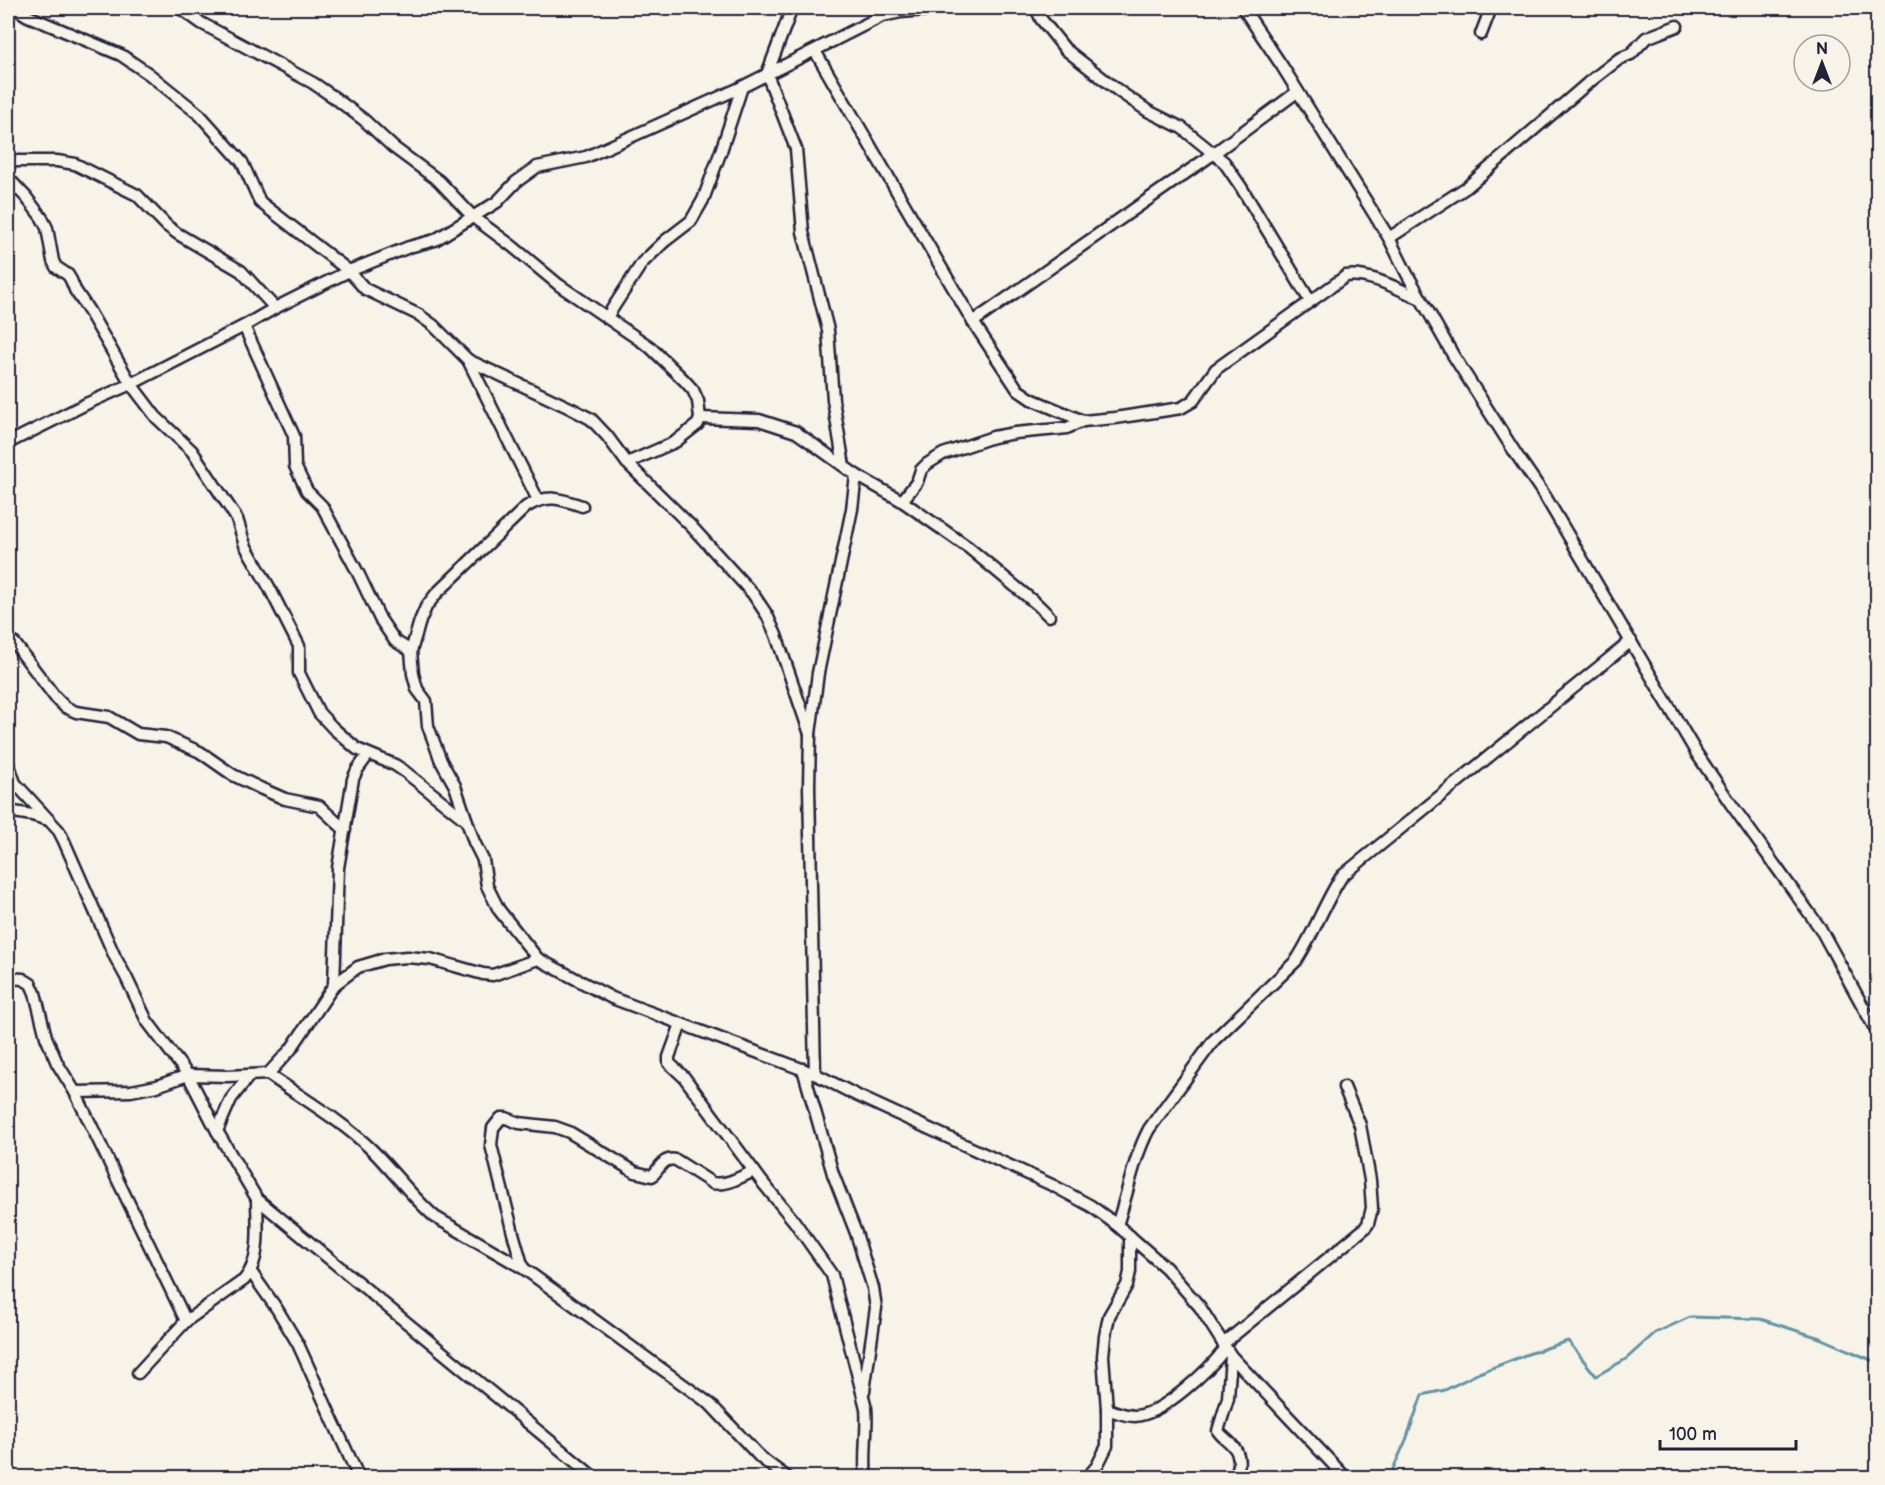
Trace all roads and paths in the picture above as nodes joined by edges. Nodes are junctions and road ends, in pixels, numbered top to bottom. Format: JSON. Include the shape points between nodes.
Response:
{"nodes":[{"id":1,"x":15,"y":8,"type":"edge"},
{"id":2,"x":180,"y":8,"type":"edge"},
{"id":3,"x":792,"y":8,"type":"edge"},
{"id":4,"x":950,"y":8,"type":"edge"},
{"id":5,"x":1036,"y":8,"type":"edge"},
{"id":6,"x":1243,"y":8,"type":"edge"},
{"id":7,"x":1491,"y":8,"type":"edge"},
{"id":8,"x":1677,"y":26,"type":"dead end"},
{"id":9,"x":1481,"y":34,"type":"dead end"},
{"id":10,"x":815,"y":51,"type":"junction"},
{"id":11,"x":767,"y":74,"type":"junction"},
{"id":12,"x":742,"y":87,"type":"junction"},
{"id":13,"x":1297,"y":92,"type":"junction"},
{"id":14,"x":1213,"y":154,"type":"junction"},
{"id":15,"x":8,"y":161,"type":"edge"},
{"id":16,"x":8,"y":178,"type":"edge"},
{"id":17,"x":473,"y":217,"type":"junction"},
{"id":18,"x":1389,"y":238,"type":"junction"},
{"id":19,"x":349,"y":271,"type":"junction"},
{"id":20,"x":1420,"y":299,"type":"junction"},
{"id":21,"x":1310,"y":301,"type":"junction"},
{"id":22,"x":274,"y":308,"type":"junction"},
{"id":23,"x":608,"y":317,"type":"junction"},
{"id":24,"x":973,"y":322,"type":"junction"},
{"id":25,"x":244,"y":326,"type":"junction"},
{"id":26,"x":468,"y":360,"type":"junction"},
{"id":27,"x":131,"y":384,"type":"junction"},
{"id":28,"x":700,"y":418,"type":"junction"},
{"id":29,"x":1083,"y":421,"type":"junction"},
{"id":30,"x":8,"y":443,"type":"edge"},
{"id":31,"x":627,"y":463,"type":"junction"},
{"id":32,"x":844,"y":466,"type":"junction"},
{"id":33,"x":856,"y":475,"type":"junction"},
{"id":34,"x":538,"y":500,"type":"junction"},
{"id":35,"x":902,"y":501,"type":"junction"},
{"id":36,"x":582,"y":506,"type":"dead end"},
{"id":37,"x":1049,"y":616,"type":"dead end"},
{"id":38,"x":8,"y":638,"type":"edge"},
{"id":39,"x":1631,"y":641,"type":"junction"},
{"id":40,"x":411,"y":651,"type":"junction"},
{"id":41,"x":810,"y":734,"type":"junction"},
{"id":42,"x":368,"y":754,"type":"junction"},
{"id":43,"x":8,"y":762,"type":"edge"},
{"id":44,"x":8,"y":811,"type":"edge"},
{"id":45,"x":48,"y":820,"type":"junction"},
{"id":46,"x":467,"y":821,"type":"junction"},
{"id":47,"x":345,"y":830,"type":"junction"},
{"id":48,"x":538,"y":959,"type":"junction"},
{"id":49,"x":8,"y":978,"type":"edge"},
{"id":50,"x":334,"y":985,"type":"junction"},
{"id":51,"x":681,"y":1024,"type":"junction"},
{"id":52,"x":1878,"y":1034,"type":"edge"},
{"id":53,"x":802,"y":1070,"type":"junction"},
{"id":54,"x":268,"y":1074,"type":"junction"},
{"id":55,"x":815,"y":1074,"type":"junction"},
{"id":56,"x":188,"y":1075,"type":"junction"},
{"id":57,"x":249,"y":1076,"type":"junction"},
{"id":58,"x":1344,"y":1088,"type":"dead end"},
{"id":59,"x":75,"y":1092,"type":"junction"},
{"id":60,"x":217,"y":1131,"type":"junction"},
{"id":61,"x":754,"y":1171,"type":"junction"},
{"id":62,"x":256,"y":1199,"type":"junction"},
{"id":63,"x":1117,"y":1225,"type":"junction"},
{"id":64,"x":1130,"y":1236,"type":"junction"},
{"id":65,"x":523,"y":1269,"type":"junction"},
{"id":66,"x":251,"y":1272,"type":"junction"},
{"id":67,"x":186,"y":1321,"type":"junction"},
{"id":68,"x":1226,"y":1350,"type":"junction"},
{"id":69,"x":138,"y":1373,"type":"dead end"},
{"id":70,"x":863,"y":1395,"type":"junction"},
{"id":71,"x":1107,"y":1409,"type":"junction"},
{"id":72,"x":359,"y":1478,"type":"edge"},
{"id":73,"x":595,"y":1478,"type":"edge"},
{"id":74,"x":788,"y":1478,"type":"edge"},
{"id":75,"x":866,"y":1478,"type":"edge"},
{"id":76,"x":1087,"y":1478,"type":"edge"},
{"id":77,"x":1235,"y":1478,"type":"edge"},
{"id":78,"x":1346,"y":1478,"type":"edge"}],
"edges":[{"from":1,"to":19,"type":"street","via":[[121,55],[158,81],[200,115],[242,162],[260,202]]},
{"from":2,"to":17,"type":"street","via":[[335,98],[439,181]]},
{"from":3,"to":11,"type":"street"},
{"from":4,"to":10,"type":"street","via":[[882,16]]},
{"from":5,"to":14,"type":"street","via":[[1065,49],[1148,111],[1182,128]]},
{"from":6,"to":13,"type":"street"},
{"from":7,"to":9,"type":"street"},
{"from":8,"to":18,"type":"street","via":[[1646,38],[1467,187]]},
{"from":10,"to":11,"type":"street"},
{"from":10,"to":24,"type":"street"},
{"from":11,"to":12,"type":"street"},
{"from":11,"to":32,"type":"street","via":[[796,149],[803,232],[828,330],[833,400]]},
{"from":12,"to":17,"type":"street","via":[[586,157],[537,167]]},
{"from":12,"to":23,"type":"street","via":[[703,200],[691,221],[642,263]]},
{"from":13,"to":14,"type":"street"},
{"from":13,"to":18,"type":"street"},
{"from":14,"to":21,"type":"street","via":[[1224,162],[1241,187]]},
{"from":14,"to":24,"type":"street"},
{"from":15,"to":22,"type":"street","via":[[75,164],[137,195],[172,230],[241,271]]},
{"from":16,"to":27,"type":"street","via":[[42,218],[56,267],[68,275]]},
{"from":17,"to":19,"type":"street","via":[[435,240]]},
{"from":17,"to":23,"type":"street","via":[[559,285]]},
{"from":18,"to":20,"type":"street"},
{"from":19,"to":22,"type":"street"},
{"from":19,"to":26,"type":"street","via":[[365,289],[426,320]]},
{"from":20,"to":21,"type":"street","via":[[1353,274]]},
{"from":20,"to":39,"type":"street"},
{"from":21,"to":29,"type":"street","via":[[1216,369],[1188,405]]},
{"from":22,"to":25,"type":"street"},
{"from":23,"to":28,"type":"street","via":[[650,347],[684,380],[698,401]]},
{"from":24,"to":29,"type":"street","via":[[1018,390]]},
{"from":25,"to":27,"type":"street"},
{"from":25,"to":40,"type":"street","via":[[294,436],[295,466],[307,491],[322,506],[383,625],[395,641]]},
{"from":26,"to":31,"type":"street","via":[[591,419]]},
{"from":26,"to":34,"type":"street"},
{"from":27,"to":30,"type":"street"},
{"from":27,"to":42,"type":"street","via":[[156,417],[192,451],[233,513],[245,545],[299,646],[299,673],[319,713],[357,749]]},
{"from":28,"to":31,"type":"street","via":[[692,430],[675,442]]},
{"from":28,"to":32,"type":"street","via":[[759,420],[796,432]]},
{"from":29,"to":35,"type":"street","via":[[1067,428],[993,437],[943,454],[924,466]]},
{"from":31,"to":41,"type":"street","via":[[753,594],[776,636]]},
{"from":32,"to":33,"type":"street"},
{"from":33,"to":35,"type":"street"},
{"from":33,"to":41,"type":"street"},
{"from":34,"to":36,"type":"street","via":[[563,500]]},
{"from":34,"to":40,"type":"street","via":[[436,594],[426,607]]},
{"from":35,"to":37,"type":"street","via":[[969,548]]},
{"from":38,"to":47,"type":"street","via":[[65,707],[109,717],[138,734],[166,737],[262,789],[285,799],[319,806]]},
{"from":39,"to":52,"type":"street","via":[[1697,754],[1820,928]]},
{"from":39,"to":63,"type":"street","via":[[1342,876],[1296,961],[1214,1040],[1149,1129],[1140,1145]]},
{"from":40,"to":46,"type":"street","via":[[417,689],[426,701],[429,731]]},
{"from":41,"to":55,"type":"street"},
{"from":42,"to":46,"type":"street","via":[[404,771]]},
{"from":42,"to":47,"type":"street","via":[[353,779]]},
{"from":43,"to":45,"type":"street","via":[[15,783]]},
{"from":44,"to":45,"type":"street"},
{"from":45,"to":56,"type":"street","via":[[64,841],[147,1021]]},
{"from":46,"to":48,"type":"street","via":[[483,860],[487,886],[499,910]]},
{"from":47,"to":50,"type":"street","via":[[338,868]]},
{"from":48,"to":50,"type":"street","via":[[493,975],[430,959],[384,959],[358,967]]},
{"from":48,"to":51,"type":"street","via":[[612,998]]},
{"from":49,"to":59,"type":"street","via":[[31,984],[46,1037]]},
{"from":50,"to":54,"type":"street","via":[[291,1049]]},
{"from":51,"to":53,"type":"street"},
{"from":51,"to":61,"type":"street","via":[[669,1063],[684,1077]]},
{"from":53,"to":55,"type":"street"},
{"from":53,"to":70,"type":"street","via":[[873,1288],[876,1308]]},
{"from":54,"to":57,"type":"street"},
{"from":54,"to":65,"type":"street","via":[[371,1149],[435,1217]]},
{"from":55,"to":63,"type":"street","via":[[1054,1186]]},
{"from":56,"to":57,"type":"street"},
{"from":56,"to":59,"type":"street","via":[[131,1091]]},
{"from":56,"to":60,"type":"street"},
{"from":57,"to":60,"type":"street","via":[[231,1099]]},
{"from":58,"to":68,"type":"street","via":[[1364,1143],[1372,1208],[1368,1224]]},
{"from":59,"to":67,"type":"street"},
{"from":60,"to":62,"type":"street"},
{"from":61,"to":65,"type":"street","via":[[718,1184],[669,1159],[652,1176],[647,1176],[569,1132],[501,1118],[493,1128],[491,1145]]},
{"from":61,"to":70,"type":"street","via":[[832,1275]]},
{"from":62,"to":66,"type":"street","via":[[257,1230]]},
{"from":62,"to":73,"type":"street"},
{"from":63,"to":64,"type":"street"},
{"from":64,"to":68,"type":"street","via":[[1166,1268],[1200,1307]]},
{"from":64,"to":71,"type":"street","via":[[1127,1285],[1109,1316],[1105,1336]]},
{"from":65,"to":74,"type":"street","via":[[710,1404],[761,1458]]},
{"from":66,"to":67,"type":"street"},
{"from":66,"to":72,"type":"street","via":[[298,1344]]},
{"from":67,"to":69,"type":"street"},
{"from":68,"to":71,"type":"street","via":[[1203,1374],[1150,1413],[1133,1416]]},
{"from":68,"to":77,"type":"street","via":[[1228,1398],[1218,1431],[1238,1456]]},
{"from":68,"to":78,"type":"street"},
{"from":70,"to":75,"type":"street","via":[[867,1422]]},
{"from":71,"to":76,"type":"street","via":[[1107,1446]]}]}
